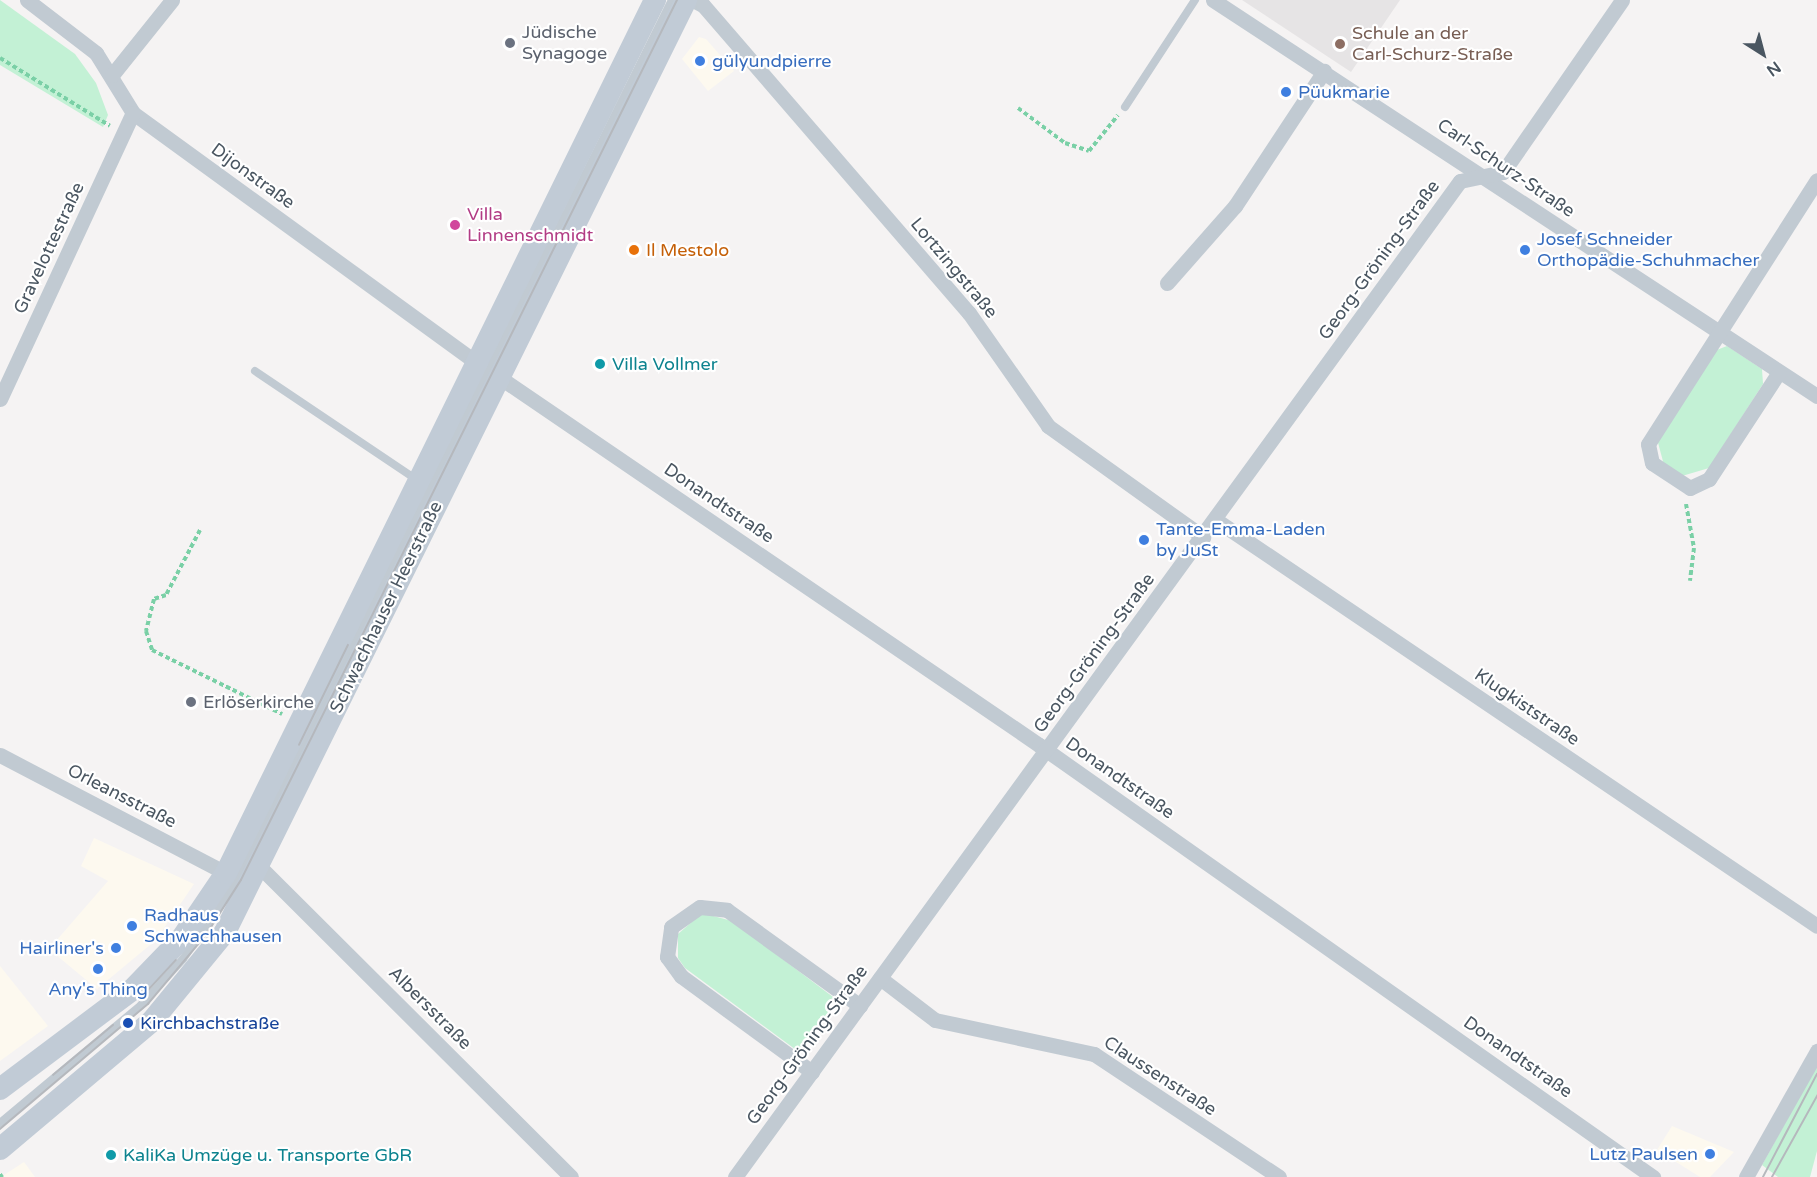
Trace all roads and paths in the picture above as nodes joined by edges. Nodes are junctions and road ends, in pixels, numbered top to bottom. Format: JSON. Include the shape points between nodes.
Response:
{"nodes":[{"id":1,"x":27,"y":0,"type":"edge"},
{"id":2,"x":172,"y":0,"type":"edge"},
{"id":3,"x":655,"y":0,"type":"edge"},
{"id":4,"x":672,"y":0,"type":"edge"},
{"id":5,"x":686,"y":0,"type":"edge"},
{"id":6,"x":693,"y":0,"type":"edge"},
{"id":7,"x":1195,"y":0,"type":"edge"},
{"id":8,"x":1214,"y":0,"type":"edge"},
{"id":9,"x":1622,"y":0,"type":"edge"},
{"id":10,"x":0,"y":58,"type":"edge"},
{"id":11,"x":1324,"y":71,"type":"junction"},
{"id":12,"x":112,"y":75,"type":"junction"},
{"id":13,"x":1125,"y":107,"type":"joint"},
{"id":14,"x":1018,"y":108,"type":"dead end"},
{"id":15,"x":133,"y":113,"type":"junction"},
{"id":16,"x":123,"y":135,"type":"junction"},
{"id":17,"x":1484,"y":176,"type":"junction"},
{"id":18,"x":1817,"y":180,"type":"edge"},
{"id":19,"x":1167,"y":283,"type":"dead end"},
{"id":20,"x":1718,"y":333,"type":"junction"},
{"id":21,"x":477,"y":363,"type":"junction"},
{"id":22,"x":255,"y":371,"type":"dead end"},
{"id":23,"x":1779,"y":372,"type":"junction"},
{"id":24,"x":500,"y":378,"type":"junction"},
{"id":25,"x":1817,"y":396,"type":"edge"},
{"id":26,"x":0,"y":399,"type":"edge"},
{"id":27,"x":419,"y":481,"type":"junction"},
{"id":28,"x":1690,"y":488,"type":"junction"},
{"id":29,"x":1216,"y":520,"type":"junction"},
{"id":30,"x":200,"y":530,"type":"dead end"},
{"id":31,"x":1203,"y":537,"type":"junction"},
{"id":32,"x":1690,"y":581,"type":"dead end"},
{"id":33,"x":300,"y":724,"type":"junction"},
{"id":34,"x":1046,"y":750,"type":"junction"},
{"id":35,"x":0,"y":755,"type":"edge"},
{"id":36,"x":260,"y":867,"type":"junction"},
{"id":37,"x":226,"y":873,"type":"junction"},
{"id":38,"x":1817,"y":926,"type":"edge"},
{"id":39,"x":880,"y":978,"type":"junction"},
{"id":40,"x":860,"y":1006,"type":"junction"},
{"id":41,"x":1817,"y":1051,"type":"edge"},
{"id":42,"x":812,"y":1072,"type":"junction"},
{"id":43,"x":0,"y":1089,"type":"edge"},
{"id":44,"x":0,"y":1123,"type":"edge"},
{"id":45,"x":0,"y":1149,"type":"edge"},
{"id":46,"x":571,"y":1177,"type":"edge"},
{"id":47,"x":735,"y":1177,"type":"edge"},
{"id":48,"x":1279,"y":1177,"type":"edge"},
{"id":49,"x":1653,"y":1177,"type":"edge"},
{"id":50,"x":1746,"y":1177,"type":"edge"}],
"edges":[{"from":1,"to":12,"type":"street","name":"Dijonstraße","via":[[96,52]]},
{"from":2,"to":12,"type":"street"},
{"from":3,"to":21,"type":"main road","name":"Schwachhauser Heerstraße"},
{"from":4,"to":44,"type":"lane","via":[[230,891],[183,959],[141,1005]]},
{"from":5,"to":24,"type":"main road","name":"Schwachhauser Heerstraße"},
{"from":6,"to":31,"type":"street","name":"Lortzingstraße","via":[[969,313],[1048,426]]},
{"from":7,"to":13,"type":"lane"},
{"from":8,"to":11,"type":"street","name":"Carl-Schurz-Straße"},
{"from":9,"to":17,"type":"street","name":"Georg-Gröning-Straße","via":[[1503,172]]},
{"from":10,"to":16,"type":"path"},
{"from":11,"to":17,"type":"street","name":"Carl-Schurz-Straße"},
{"from":11,"to":19,"type":"street","via":[[1235,206]]},
{"from":12,"to":15,"type":"street","name":"Dijonstraße"},
{"from":13,"to":14,"type":"path","via":[[1089,152],[1065,143]]},
{"from":15,"to":16,"type":"street","name":"Gravelottestraße"},
{"from":15,"to":21,"type":"street","name":"Dijonstraße"},
{"from":16,"to":26,"type":"street","name":"Gravelottestraße"},
{"from":17,"to":20,"type":"street","name":"Carl-Schurz-Straße"},
{"from":17,"to":29,"type":"street","name":"Georg-Gröning-Straße","via":[[1460,181]]},
{"from":18,"to":20,"type":"street"},
{"from":20,"to":23,"type":"street","name":"Carl-Schurz-Straße"},
{"from":20,"to":28,"type":"street","via":[[1648,444],[1652,463]]},
{"from":21,"to":27,"type":"main road","name":"Schwachhauser Heerstraße"},
{"from":22,"to":27,"type":"lane"},
{"from":23,"to":25,"type":"street","name":"Carl-Schurz-Straße"},
{"from":23,"to":28,"type":"street","via":[[1709,479]]},
{"from":24,"to":34,"type":"street","name":"Donandtstraße"},
{"from":24,"to":36,"type":"main road","name":"Schwachhauser Heerstraße"},
{"from":27,"to":33,"type":"main road","name":"Schwachhauser Heerstraße"},
{"from":28,"to":32,"type":"path","via":[[1685,508],[1694,548]]},
{"from":29,"to":31,"type":"street","name":"Georg-Gröning-Straße"},
{"from":29,"to":38,"type":"street","name":"Klugkiststraße"},
{"from":30,"to":33,"type":"path","via":[[166,595],[154,599],[146,631],[152,650]]},
{"from":31,"to":34,"type":"street","name":"Georg-Gröning-Straße"},
{"from":33,"to":37,"type":"main road","name":"Schwachhauser Heerstraße"},
{"from":34,"to":39,"type":"street","name":"Georg-Gröning-Straße"},
{"from":34,"to":49,"type":"street","name":"Donandtstraße"},
{"from":35,"to":37,"type":"street","name":"Orleansstraße"},
{"from":36,"to":45,"type":"main road","name":"Schwachhauser Heerstraße","via":[[225,932],[152,1021]]},
{"from":36,"to":46,"type":"street","name":"Albersstraße"},
{"from":37,"to":43,"type":"main road","name":"Schwachhauser Heerstraße","via":[[182,938],[133,989]]},
{"from":39,"to":40,"type":"street","name":"Georg-Gröning-Straße"},
{"from":39,"to":48,"type":"street","name":"Claussenstraße","via":[[935,1020],[1094,1054]]},
{"from":40,"to":42,"type":"street","name":"Georg-Gröning-Straße"},
{"from":40,"to":42,"type":"street","via":[[727,910],[700,907],[670,927],[667,957],[681,976]]},
{"from":41,"to":50,"type":"street"},
{"from":42,"to":47,"type":"street","name":"Georg-Gröning-Straße"}]}
